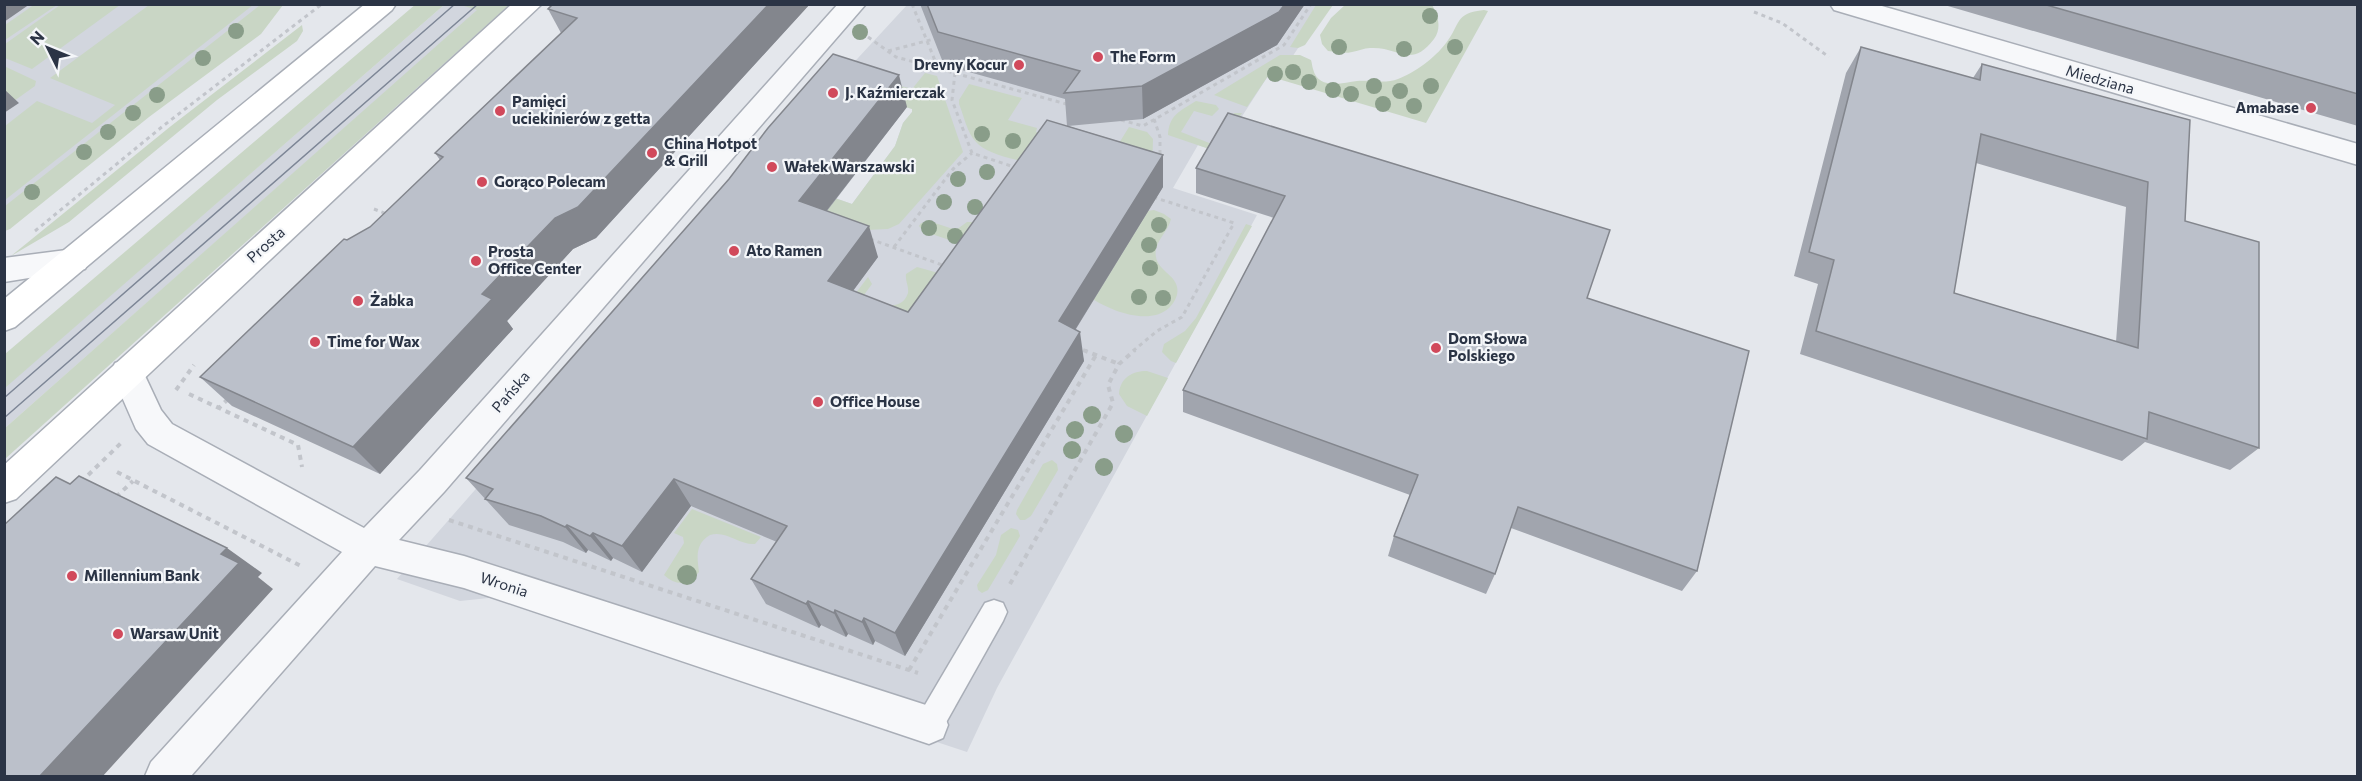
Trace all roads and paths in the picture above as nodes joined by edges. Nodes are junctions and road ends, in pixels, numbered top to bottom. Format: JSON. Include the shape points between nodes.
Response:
{"nodes":[{"id":1,"x":322,"y":4,"type":"edge"},
{"id":2,"x":383,"y":4,"type":"edge"},
{"id":3,"x":529,"y":4,"type":"edge"},
{"id":4,"x":853,"y":4,"type":"edge"},
{"id":5,"x":912,"y":4,"type":"edge"},
{"id":6,"x":1311,"y":4,"type":"edge"},
{"id":7,"x":1844,"y":4,"type":"edge"},
{"id":8,"x":1754,"y":12,"type":"dead end"},
{"id":9,"x":868,"y":37,"type":"dead end"},
{"id":10,"x":934,"y":39,"type":"edge"},
{"id":11,"x":927,"y":40,"type":"junction"},
{"id":12,"x":887,"y":51,"type":"junction"},
{"id":13,"x":1829,"y":57,"type":"dead end"},
{"id":14,"x":938,"y":69,"type":"junction"},
{"id":15,"x":955,"y":73,"type":"junction"},
{"id":16,"x":1076,"y":107,"type":"edge"},
{"id":17,"x":1154,"y":119,"type":"junction"},
{"id":18,"x":1121,"y":120,"type":"edge"},
{"id":19,"x":972,"y":153,"type":"junction"},
{"id":20,"x":2358,"y":155,"type":"edge"},
{"id":21,"x":1160,"y":162,"type":"edge"},
{"id":22,"x":1017,"y":168,"type":"edge"},
{"id":23,"x":1156,"y":198,"type":"edge"},
{"id":24,"x":374,"y":209,"type":"dead end"},
{"id":25,"x":392,"y":216,"type":"edge"},
{"id":26,"x":31,"y":234,"type":"dead end"},
{"id":27,"x":861,"y":236,"type":"edge"},
{"id":28,"x":894,"y":247,"type":"junction"},
{"id":29,"x":74,"y":261,"type":"junction"},
{"id":30,"x":947,"y":267,"type":"edge"},
{"id":31,"x":4,"y":270,"type":"edge"},
{"id":32,"x":4,"y":318,"type":"edge"},
{"id":33,"x":1077,"y":347,"type":"edge"},
{"id":34,"x":1096,"y":355,"type":"junction"},
{"id":35,"x":1119,"y":364,"type":"junction"},
{"id":36,"x":127,"y":372,"type":"junction"},
{"id":37,"x":235,"y":392,"type":"edge"},
{"id":38,"x":189,"y":394,"type":"dead end"},
{"id":39,"x":219,"y":408,"type":"junction"},
{"id":40,"x":124,"y":440,"type":"dead end"},
{"id":41,"x":302,"y":467,"type":"dead end"},
{"id":42,"x":117,"y":472,"type":"dead end"},
{"id":43,"x":133,"y":481,"type":"junction"},
{"id":44,"x":78,"y":486,"type":"edge"},
{"id":45,"x":4,"y":488,"type":"edge"},
{"id":46,"x":112,"y":500,"type":"edge"},
{"id":47,"x":442,"y":518,"type":"dead end"},
{"id":48,"x":368,"y":548,"type":"junction"},
{"id":49,"x":305,"y":568,"type":"dead end"},
{"id":50,"x":994,"y":612,"type":"joint"},
{"id":51,"x":929,"y":724,"type":"joint"},
{"id":52,"x":165,"y":777,"type":"edge"}],
"edges":[{"from":1,"to":26,"type":"path"},
{"from":2,"to":29,"type":"main road"},
{"from":3,"to":36,"type":"main road","name":"Prosta"},
{"from":4,"to":48,"type":"street","name":"Pańska","via":[[432,481]]},
{"from":5,"to":11,"type":"path"},
{"from":6,"to":17,"type":"path","via":[[1284,45]]},
{"from":7,"to":20,"type":"street","name":"Miedziana"},
{"from":8,"to":13,"type":"path","via":[[1782,23]]},
{"from":9,"to":12,"type":"path"},
{"from":10,"to":11,"type":"path"},
{"from":11,"to":12,"type":"path"},
{"from":11,"to":14,"type":"path"},
{"from":12,"to":14,"type":"path"},
{"from":14,"to":15,"type":"path"},
{"from":15,"to":16,"type":"path"},
{"from":15,"to":19,"type":"path","via":[[952,100]]},
{"from":17,"to":18,"type":"path","via":[[1143,126]]},
{"from":17,"to":21,"type":"path","via":[[1160,137]]},
{"from":19,"to":22,"type":"path"},
{"from":19,"to":28,"type":"path","via":[[953,169]]},
{"from":23,"to":35,"type":"path","via":[[1234,223],[1182,316],[1157,331]]},
{"from":24,"to":25,"type":"path"},
{"from":27,"to":28,"type":"path"},
{"from":28,"to":30,"type":"path"},
{"from":29,"to":31,"type":"street"},
{"from":29,"to":32,"type":"main road"},
{"from":33,"to":34,"type":"path"},
{"from":34,"to":35,"type":"path"},
{"from":34,"to":47,"type":"path","via":[[909,670]]},
{"from":35,"to":50,"type":"path","via":[[1108,385],[1113,403]]},
{"from":36,"to":45,"type":"main road","name":"Prosta"},
{"from":36,"to":48,"type":"street","name":"Wronia","via":[[148,419],[160,434]]},
{"from":37,"to":39,"type":"path"},
{"from":38,"to":39,"type":"path"},
{"from":39,"to":41,"type":"path","via":[[298,445]]},
{"from":40,"to":44,"type":"path"},
{"from":42,"to":43,"type":"path"},
{"from":43,"to":46,"type":"path"},
{"from":43,"to":49,"type":"path"},
{"from":48,"to":51,"type":"street","name":"Wronia","via":[[464,572]]},
{"from":48,"to":52,"type":"street","name":"Pańska"},
{"from":50,"to":51,"type":"lane"}]}
